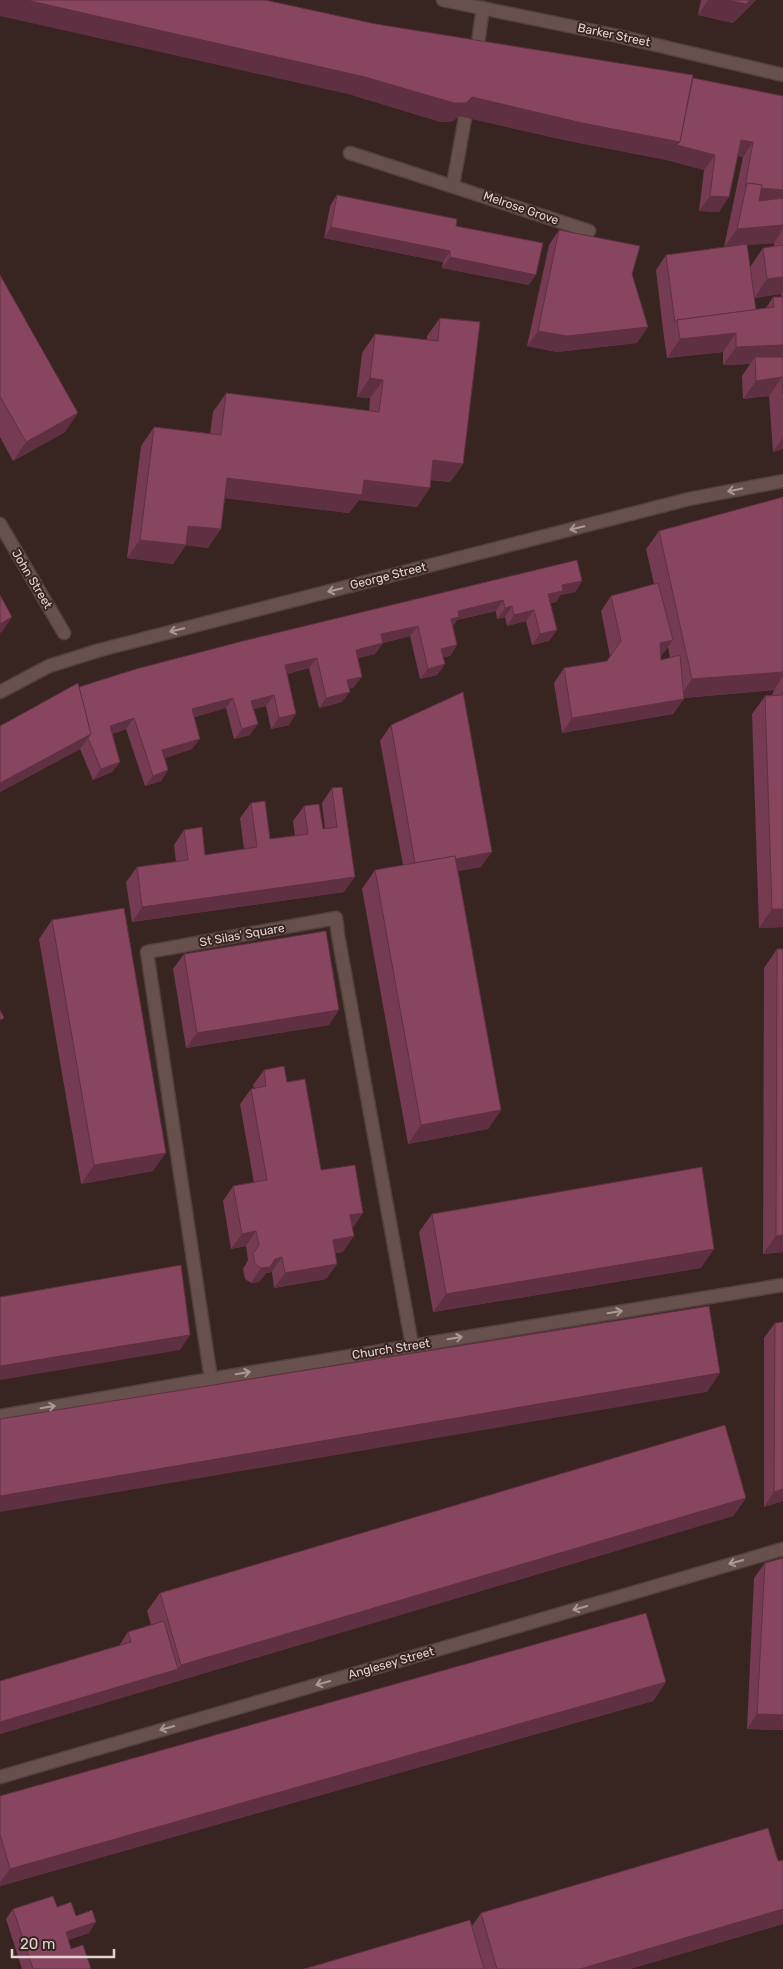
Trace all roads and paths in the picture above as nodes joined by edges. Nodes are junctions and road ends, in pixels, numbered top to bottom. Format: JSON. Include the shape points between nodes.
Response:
{"nodes":[{"id":1,"x":443,"y":0,"type":"edge"},
{"id":2,"x":483,"y":8,"type":"junction"},
{"id":3,"x":475,"y":67,"type":"edge"},
{"id":4,"x":783,"y":75,"type":"edge"},
{"id":5,"x":471,"y":85,"type":"edge"},
{"id":6,"x":350,"y":152,"type":"dead end"},
{"id":7,"x":453,"y":185,"type":"junction"},
{"id":8,"x":589,"y":231,"type":"dead end"},
{"id":9,"x":783,"y":481,"type":"edge"},
{"id":10,"x":0,"y":524,"type":"edge"},
{"id":11,"x":64,"y":633,"type":"dead end"},
{"id":12,"x":0,"y":692,"type":"edge"},
{"id":13,"x":783,"y":1285,"type":"edge"},
{"id":14,"x":412,"y":1345,"type":"junction"},
{"id":15,"x":211,"y":1379,"type":"junction"},
{"id":16,"x":0,"y":1416,"type":"edge"},
{"id":17,"x":783,"y":1548,"type":"edge"},
{"id":18,"x":0,"y":1777,"type":"edge"}],
"edges":[{"from":1,"to":2,"type":"street","name":"Barker Street"},
{"from":2,"to":3,"type":"street"},
{"from":2,"to":4,"type":"street","name":"Barker Street"},
{"from":5,"to":7,"type":"street"},
{"from":6,"to":7,"type":"street","name":"Melrose Grove"},
{"from":7,"to":8,"type":"street","name":"Melrose Grove"},
{"from":9,"to":12,"type":"street","name":"George Street","one_way":true,"via":[[689,499],[100,650],[49,666]]},
{"from":10,"to":11,"type":"street","name":"John Street"},
{"from":14,"to":13,"type":"street","name":"Church Street","one_way":true},
{"from":15,"to":14,"type":"street","name":"Church Street","one_way":true},
{"from":14,"to":15,"type":"street","name":"St Silas' Square","via":[[336,918],[146,952]]},
{"from":16,"to":15,"type":"street","name":"Church Street","one_way":true},
{"from":17,"to":18,"type":"street","name":"Anglesey Street","one_way":true}]}
